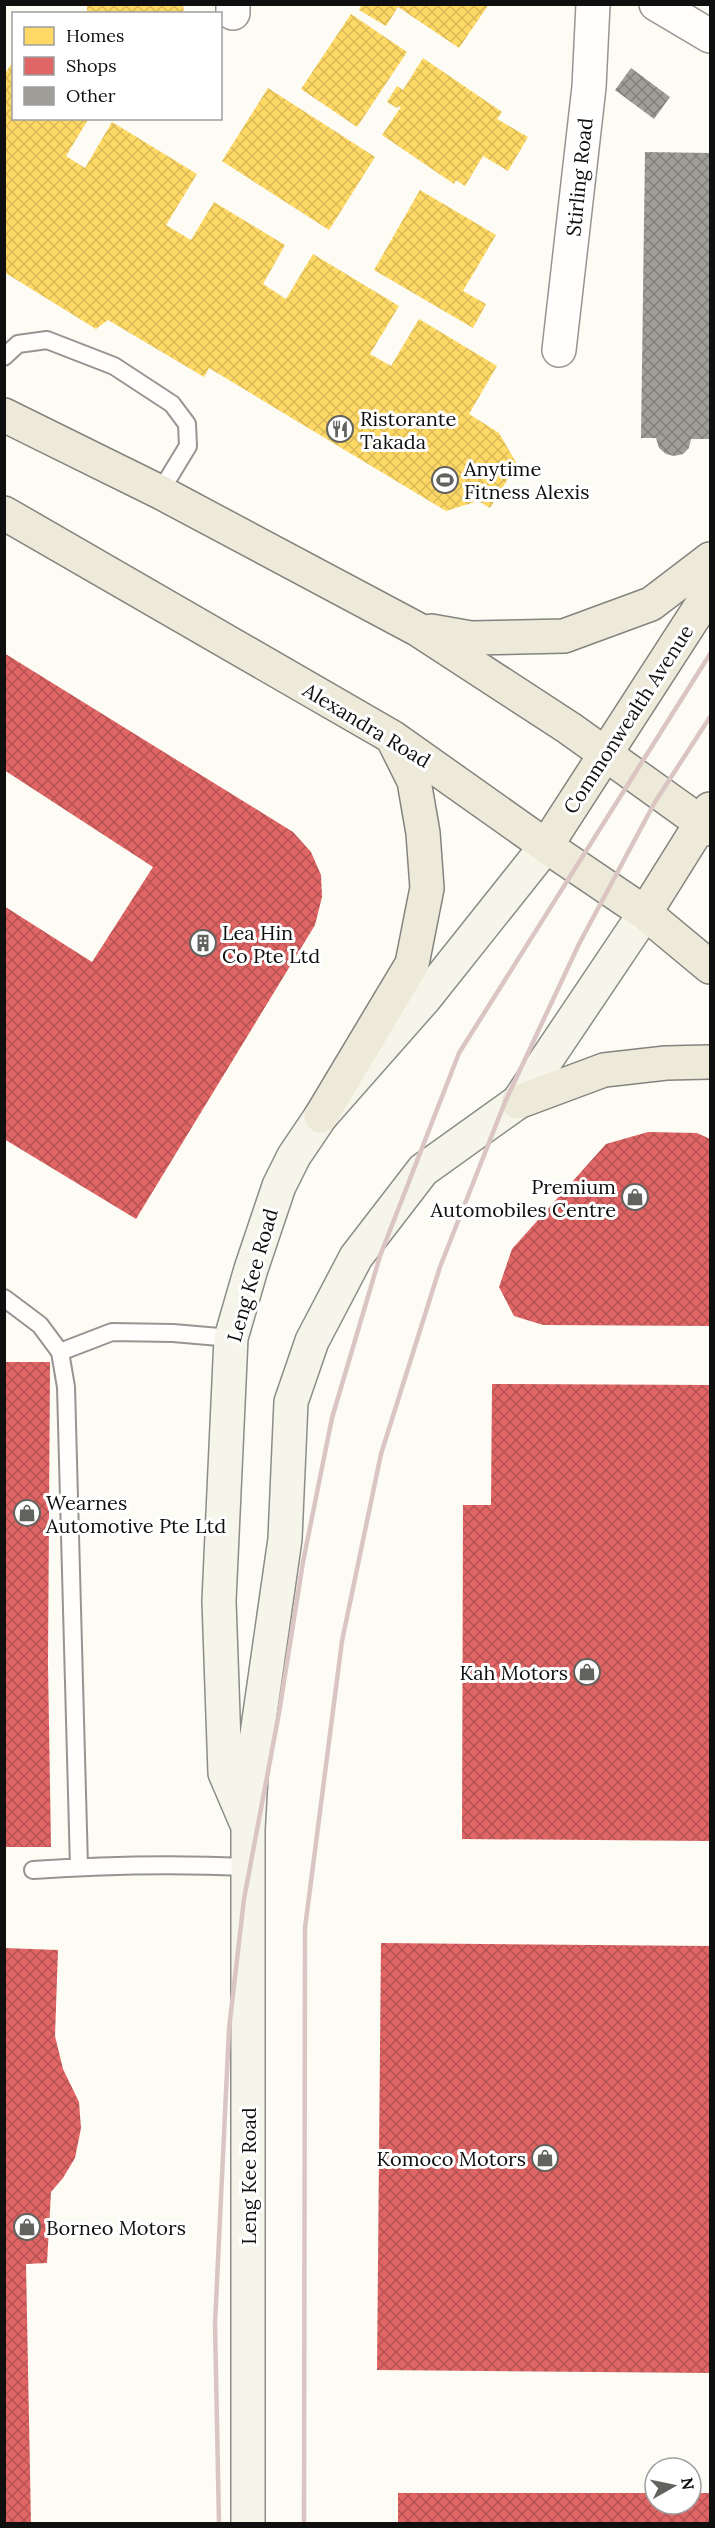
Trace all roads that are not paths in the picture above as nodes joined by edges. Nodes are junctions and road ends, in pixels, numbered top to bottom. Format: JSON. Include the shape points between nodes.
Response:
{"nodes":[{"id":1,"x":593,"y":4,"type":"edge"},
{"id":2,"x":656,"y":4,"type":"edge"},
{"id":3,"x":711,"y":36,"type":"edge"},
{"id":4,"x":560,"y":350,"type":"dead end"},
{"id":5,"x":4,"y":357,"type":"edge"},
{"id":6,"x":4,"y":415,"type":"edge"},
{"id":7,"x":160,"y":492,"type":"junction"},
{"id":8,"x":4,"y":513,"type":"edge"},
{"id":9,"x":711,"y":559,"type":"edge"},
{"id":10,"x":711,"y":592,"type":"edge"},
{"id":11,"x":417,"y":629,"type":"junction"},
{"id":12,"x":392,"y":737,"type":"junction"},
{"id":13,"x":605,"y":754,"type":"junction"},
{"id":14,"x":708,"y":820,"type":"edge"},
{"id":15,"x":546,"y":846,"type":"junction"},
{"id":16,"x":645,"y":913,"type":"junction"},
{"id":17,"x":711,"y":967,"type":"edge"},
{"id":18,"x":711,"y":1062,"type":"edge"},
{"id":19,"x":518,"y":1102,"type":"junction"},
{"id":20,"x":321,"y":1116,"type":"junction"},
{"id":21,"x":4,"y":1298,"type":"edge"},
{"id":22,"x":231,"y":1338,"type":"junction"},
{"id":23,"x":60,"y":1352,"type":"junction"},
{"id":24,"x":248,"y":1828,"type":"junction"},
{"id":25,"x":79,"y":1867,"type":"junction"},
{"id":26,"x":248,"y":1867,"type":"junction"},
{"id":27,"x":33,"y":1870,"type":"dead end"},
{"id":28,"x":248,"y":2523,"type":"edge"}],
"edges":[{"from":1,"to":4,"type":"street","name":"Stirling Road","via":[[589,87]]},
{"from":2,"to":3,"type":"street"},
{"from":5,"to":7,"type":"lane","via":[[18,344],[47,340],[114,366],[172,404],[187,424],[188,446]]},
{"from":6,"to":7,"type":"main road"},
{"from":7,"to":11,"type":"main road"},
{"from":8,"to":12,"type":"main road","name":"Alexandra Road"},
{"from":9,"to":11,"type":"main road","via":[[651,604],[564,636],[471,638]]},
{"from":10,"to":13,"type":"main road","name":"Commonwealth Avenue"},
{"from":11,"to":13,"type":"main road"},
{"from":12,"to":15,"type":"main road","name":"Alexandra Road"},
{"from":12,"to":20,"type":"main road","via":[[414,781],[427,888],[412,964]]},
{"from":13,"to":14,"type":"main road"},
{"from":13,"to":15,"type":"main road","name":"Commonwealth Avenue"},
{"from":14,"to":16,"type":"main road"},
{"from":15,"to":16,"type":"main road","name":"Alexandra Road"},
{"from":15,"to":20,"type":"street","name":"Leng Kee Road","via":[[425,998]]},
{"from":16,"to":17,"type":"main road","name":"Alexandra Road"},
{"from":16,"to":19,"type":"street","name":"Leng Kee Road"},
{"from":18,"to":19,"type":"main road","via":[[666,1062],[604,1070]]},
{"from":19,"to":24,"type":"street","name":"Leng Kee Road","via":[[423,1170],[356,1257],[312,1341],[291,1402],[285,1539],[251,1776]]},
{"from":20,"to":22,"type":"street","name":"Leng Kee Road","via":[[279,1186]]},
{"from":21,"to":23,"type":"lane","via":[[40,1325]]},
{"from":22,"to":23,"type":"lane","via":[[112,1332]]},
{"from":22,"to":24,"type":"street","name":"Leng Kee Road","via":[[219,1601],[224,1761],[225,1773]]},
{"from":23,"to":25,"type":"lane","via":[[66,1387]]},
{"from":24,"to":26,"type":"street","name":"Leng Kee Road"},
{"from":25,"to":26,"type":"lane"},
{"from":25,"to":27,"type":"lane"},
{"from":26,"to":28,"type":"street","name":"Leng Kee Road"}]}
